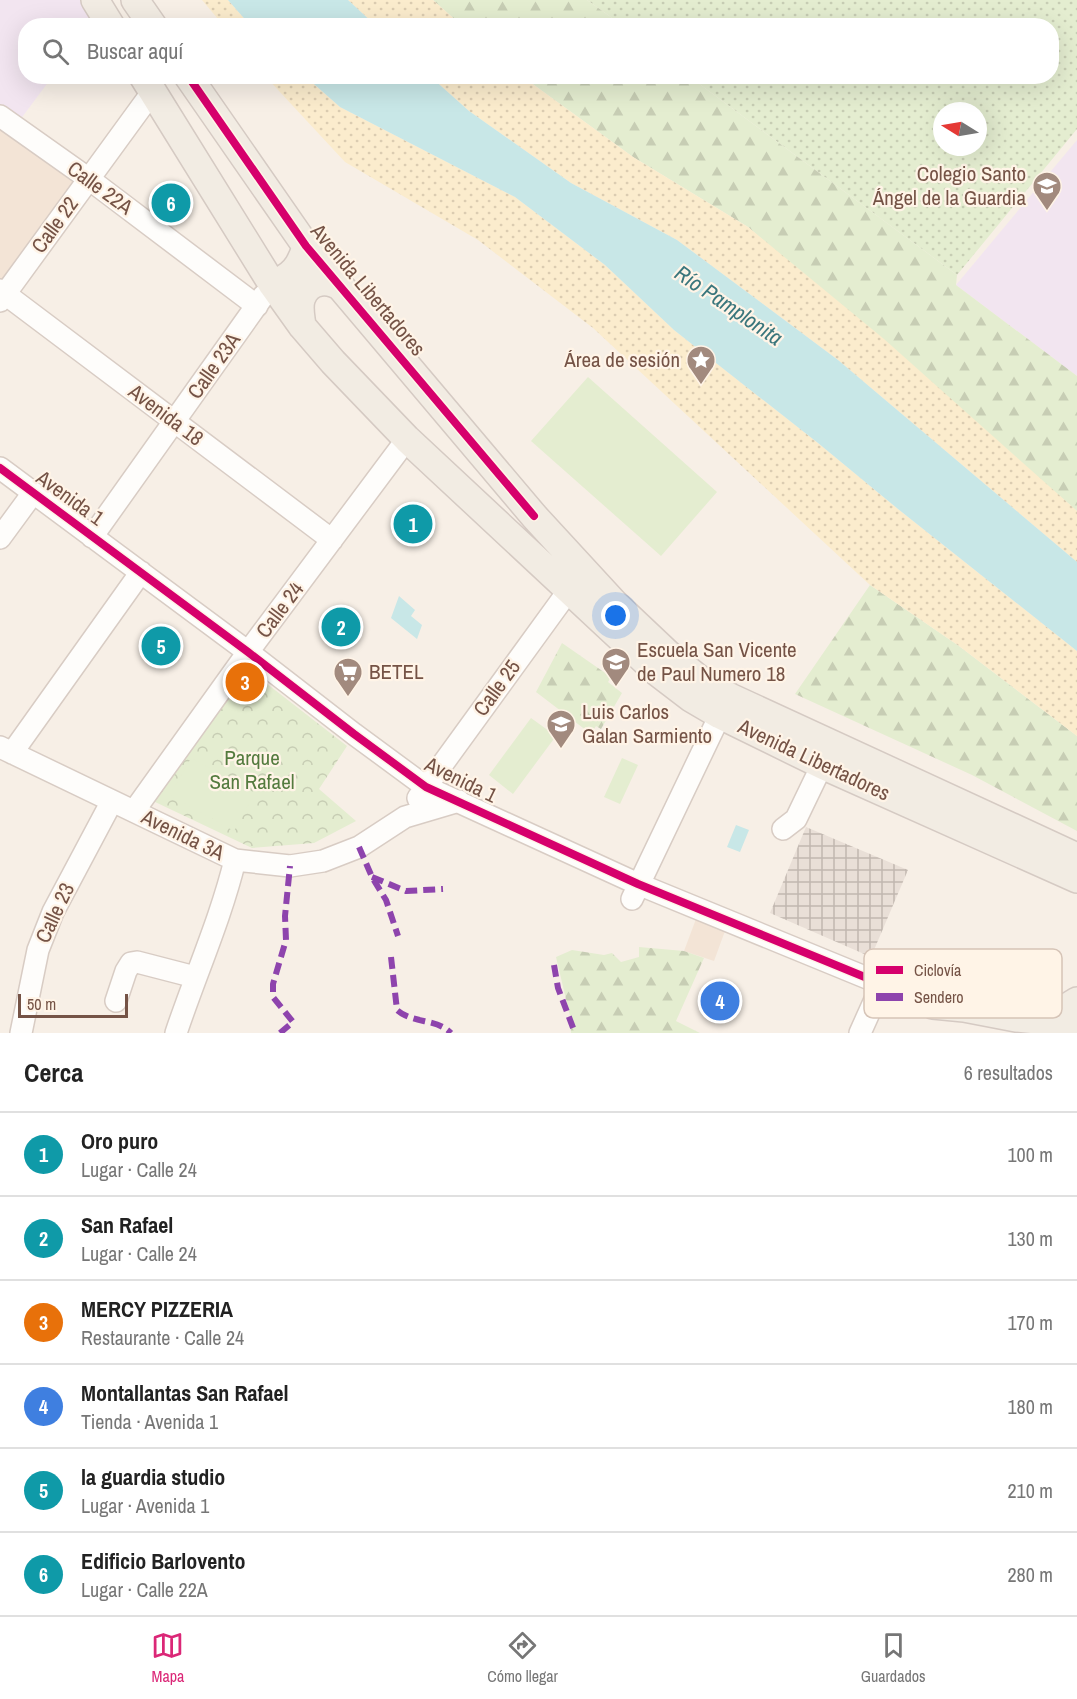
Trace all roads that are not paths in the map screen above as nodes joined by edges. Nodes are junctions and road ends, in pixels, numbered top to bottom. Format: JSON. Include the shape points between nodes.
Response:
{"nodes":[{"id":1,"x":95,"y":0,"type":"edge"},
{"id":2,"x":135,"y":0,"type":"edge"},
{"id":3,"x":106,"y":18,"type":"edge"},
{"id":4,"x":147,"y":18,"type":"edge"},
{"id":5,"x":148,"y":84,"type":"edge"},
{"id":6,"x":194,"y":84,"type":"edge"},
{"id":7,"x":0,"y":116,"type":"edge"},
{"id":8,"x":89,"y":179,"type":"junction"},
{"id":9,"x":306,"y":246,"type":"junction"},
{"id":10,"x":272,"y":284,"type":"junction"},
{"id":11,"x":343,"y":289,"type":"junction"},
{"id":12,"x":2,"y":295,"type":"edge"},
{"id":13,"x":257,"y":306,"type":"junction"},
{"id":14,"x":302,"y":326,"type":"junction"},
{"id":15,"x":174,"y":422,"type":"junction"},
{"id":16,"x":407,"y":439,"type":"junction"},
{"id":17,"x":0,"y":468,"type":"edge"},
{"id":18,"x":33,"y":492,"type":"junction"},
{"id":19,"x":92,"y":537,"type":"junction"},
{"id":20,"x":0,"y":538,"type":"edge"},
{"id":21,"x":332,"y":540,"type":"junction"},
{"id":22,"x":141,"y":572,"type":"junction"},
{"id":23,"x":569,"y":590,"type":"junction"},
{"id":24,"x":248,"y":652,"type":"junction"},
{"id":25,"x":720,"y":715,"type":"junction"},
{"id":26,"x":6,"y":750,"type":"edge"},
{"id":27,"x":822,"y":765,"type":"junction"},
{"id":28,"x":426,"y":787,"type":"junction"},
{"id":29,"x":112,"y":801,"type":"junction"},
{"id":30,"x":459,"y":801,"type":"junction"},
{"id":31,"x":134,"y":811,"type":"junction"},
{"id":32,"x":405,"y":817,"type":"junction"},
{"id":33,"x":783,"y":829,"type":"dead end"},
{"id":34,"x":1009,"y":847,"type":"junction"},
{"id":35,"x":1077,"y":857,"type":"edge"},
{"id":36,"x":235,"y":860,"type":"junction"},
{"id":37,"x":1077,"y":879,"type":"edge"},
{"id":38,"x":635,"y":892,"type":"junction"},
{"id":39,"x":1077,"y":899,"type":"edge"},
{"id":40,"x":195,"y":977,"type":"junction"},
{"id":41,"x":864,"y":977,"type":"edge"},
{"id":42,"x":116,"y":1001,"type":"dead end"},
{"id":43,"x":1077,"y":1001,"type":"edge"},
{"id":44,"x":1062,"y":1010,"type":"edge"},
{"id":45,"x":867,"y":1018,"type":"edge"},
{"id":46,"x":961,"y":1018,"type":"edge"},
{"id":47,"x":1025,"y":1018,"type":"edge"},
{"id":48,"x":1077,"y":1024,"type":"edge"},
{"id":49,"x":1018,"y":1032,"type":"edge"},
{"id":50,"x":21,"y":1033,"type":"edge"},
{"id":51,"x":176,"y":1033,"type":"edge"},
{"id":52,"x":860,"y":1033,"type":"edge"}],
"edges":[{"from":1,"to":3,"type":"main road"},
{"from":2,"to":4,"type":"main road"},
{"from":5,"to":8,"type":"street","name":"Calle 22"},
{"from":5,"to":10,"type":"main road","name":"Avenida Libertadores"},
{"from":6,"to":9,"type":"main road","name":"Avenida Libertadores"},
{"from":7,"to":8,"type":"street","name":"Calle 22A"},
{"from":8,"to":12,"type":"street","name":"Calle 22"},
{"from":8,"to":13,"type":"street","name":"Calle 22A"},
{"from":9,"to":10,"type":"main road","via":[[296,270]]},
{"from":9,"to":11,"type":"main road","name":"Avenida Libertadores"},
{"from":10,"to":13,"type":"street","name":"Calle 23A"},
{"from":10,"to":14,"type":"main road","name":"Avenida Libertadores"},
{"from":11,"to":14,"type":"main road","via":[[324,281],[311,286],[300,304]]},
{"from":11,"to":35,"type":"main road","name":"Avenida Libertadores","via":[[548,532],[614,603],[698,678],[730,698]]},
{"from":12,"to":15,"type":"street","name":"Avenida 18"},
{"from":13,"to":15,"type":"street","name":"Calle 23A"},
{"from":14,"to":16,"type":"main road","name":"Avenida Libertadores"},
{"from":15,"to":19,"type":"street","name":"Calle 23A"},
{"from":15,"to":21,"type":"street","name":"Avenida 18"},
{"from":16,"to":21,"type":"street","name":"Calle 24"},
{"from":16,"to":23,"type":"main road","name":"Avenida Libertadores"},
{"from":17,"to":18,"type":"street","name":"Avenida 1"},
{"from":18,"to":19,"type":"street","name":"Avenida 1"},
{"from":18,"to":20,"type":"street"},
{"from":19,"to":22,"type":"street","name":"Avenida 1"},
{"from":21,"to":24,"type":"street","name":"Calle 24"},
{"from":22,"to":24,"type":"street","name":"Avenida 1"},
{"from":22,"to":26,"type":"street"},
{"from":23,"to":25,"type":"main road","name":"Avenida Libertadores","via":[[657,672]]},
{"from":23,"to":28,"type":"street","name":"Calle 25"},
{"from":24,"to":28,"type":"street","name":"Avenida 1"},
{"from":24,"to":31,"type":"street","name":"Calle 24"},
{"from":25,"to":27,"type":"main road","name":"Avenida Libertadores"},
{"from":25,"to":38,"type":"street"},
{"from":26,"to":29,"type":"street","name":"Avenida 3A"},
{"from":27,"to":33,"type":"street","via":[[796,819]]},
{"from":27,"to":34,"type":"main road","name":"Avenida Libertadores"},
{"from":28,"to":30,"type":"street","name":"Avenida 1"},
{"from":28,"to":32,"type":"street","name":"Avenida 3A"},
{"from":29,"to":31,"type":"street","name":"Avenida 3A"},
{"from":29,"to":50,"type":"street","name":"Calle 23","via":[[45,931]]},
{"from":30,"to":32,"type":"street","name":"Avenida 3A"},
{"from":30,"to":38,"type":"street","name":"Avenida 1"},
{"from":31,"to":36,"type":"street","name":"Avenida 3A"},
{"from":32,"to":36,"type":"street","name":"Avenida 3A","via":[[359,847],[322,861],[290,866]]},
{"from":34,"to":37,"type":"main road","name":"Avenida Libertadores"},
{"from":34,"to":39,"type":"main road"},
{"from":36,"to":40,"type":"street","via":[[228,891]]},
{"from":38,"to":41,"type":"street","name":"Avenida 1"},
{"from":40,"to":42,"type":"street","via":[[131,963]]},
{"from":40,"to":51,"type":"street"},
{"from":43,"to":44,"type":"main road"},
{"from":45,"to":52,"type":"street"},
{"from":46,"to":49,"type":"main road"},
{"from":47,"to":48,"type":"main road"}]}
